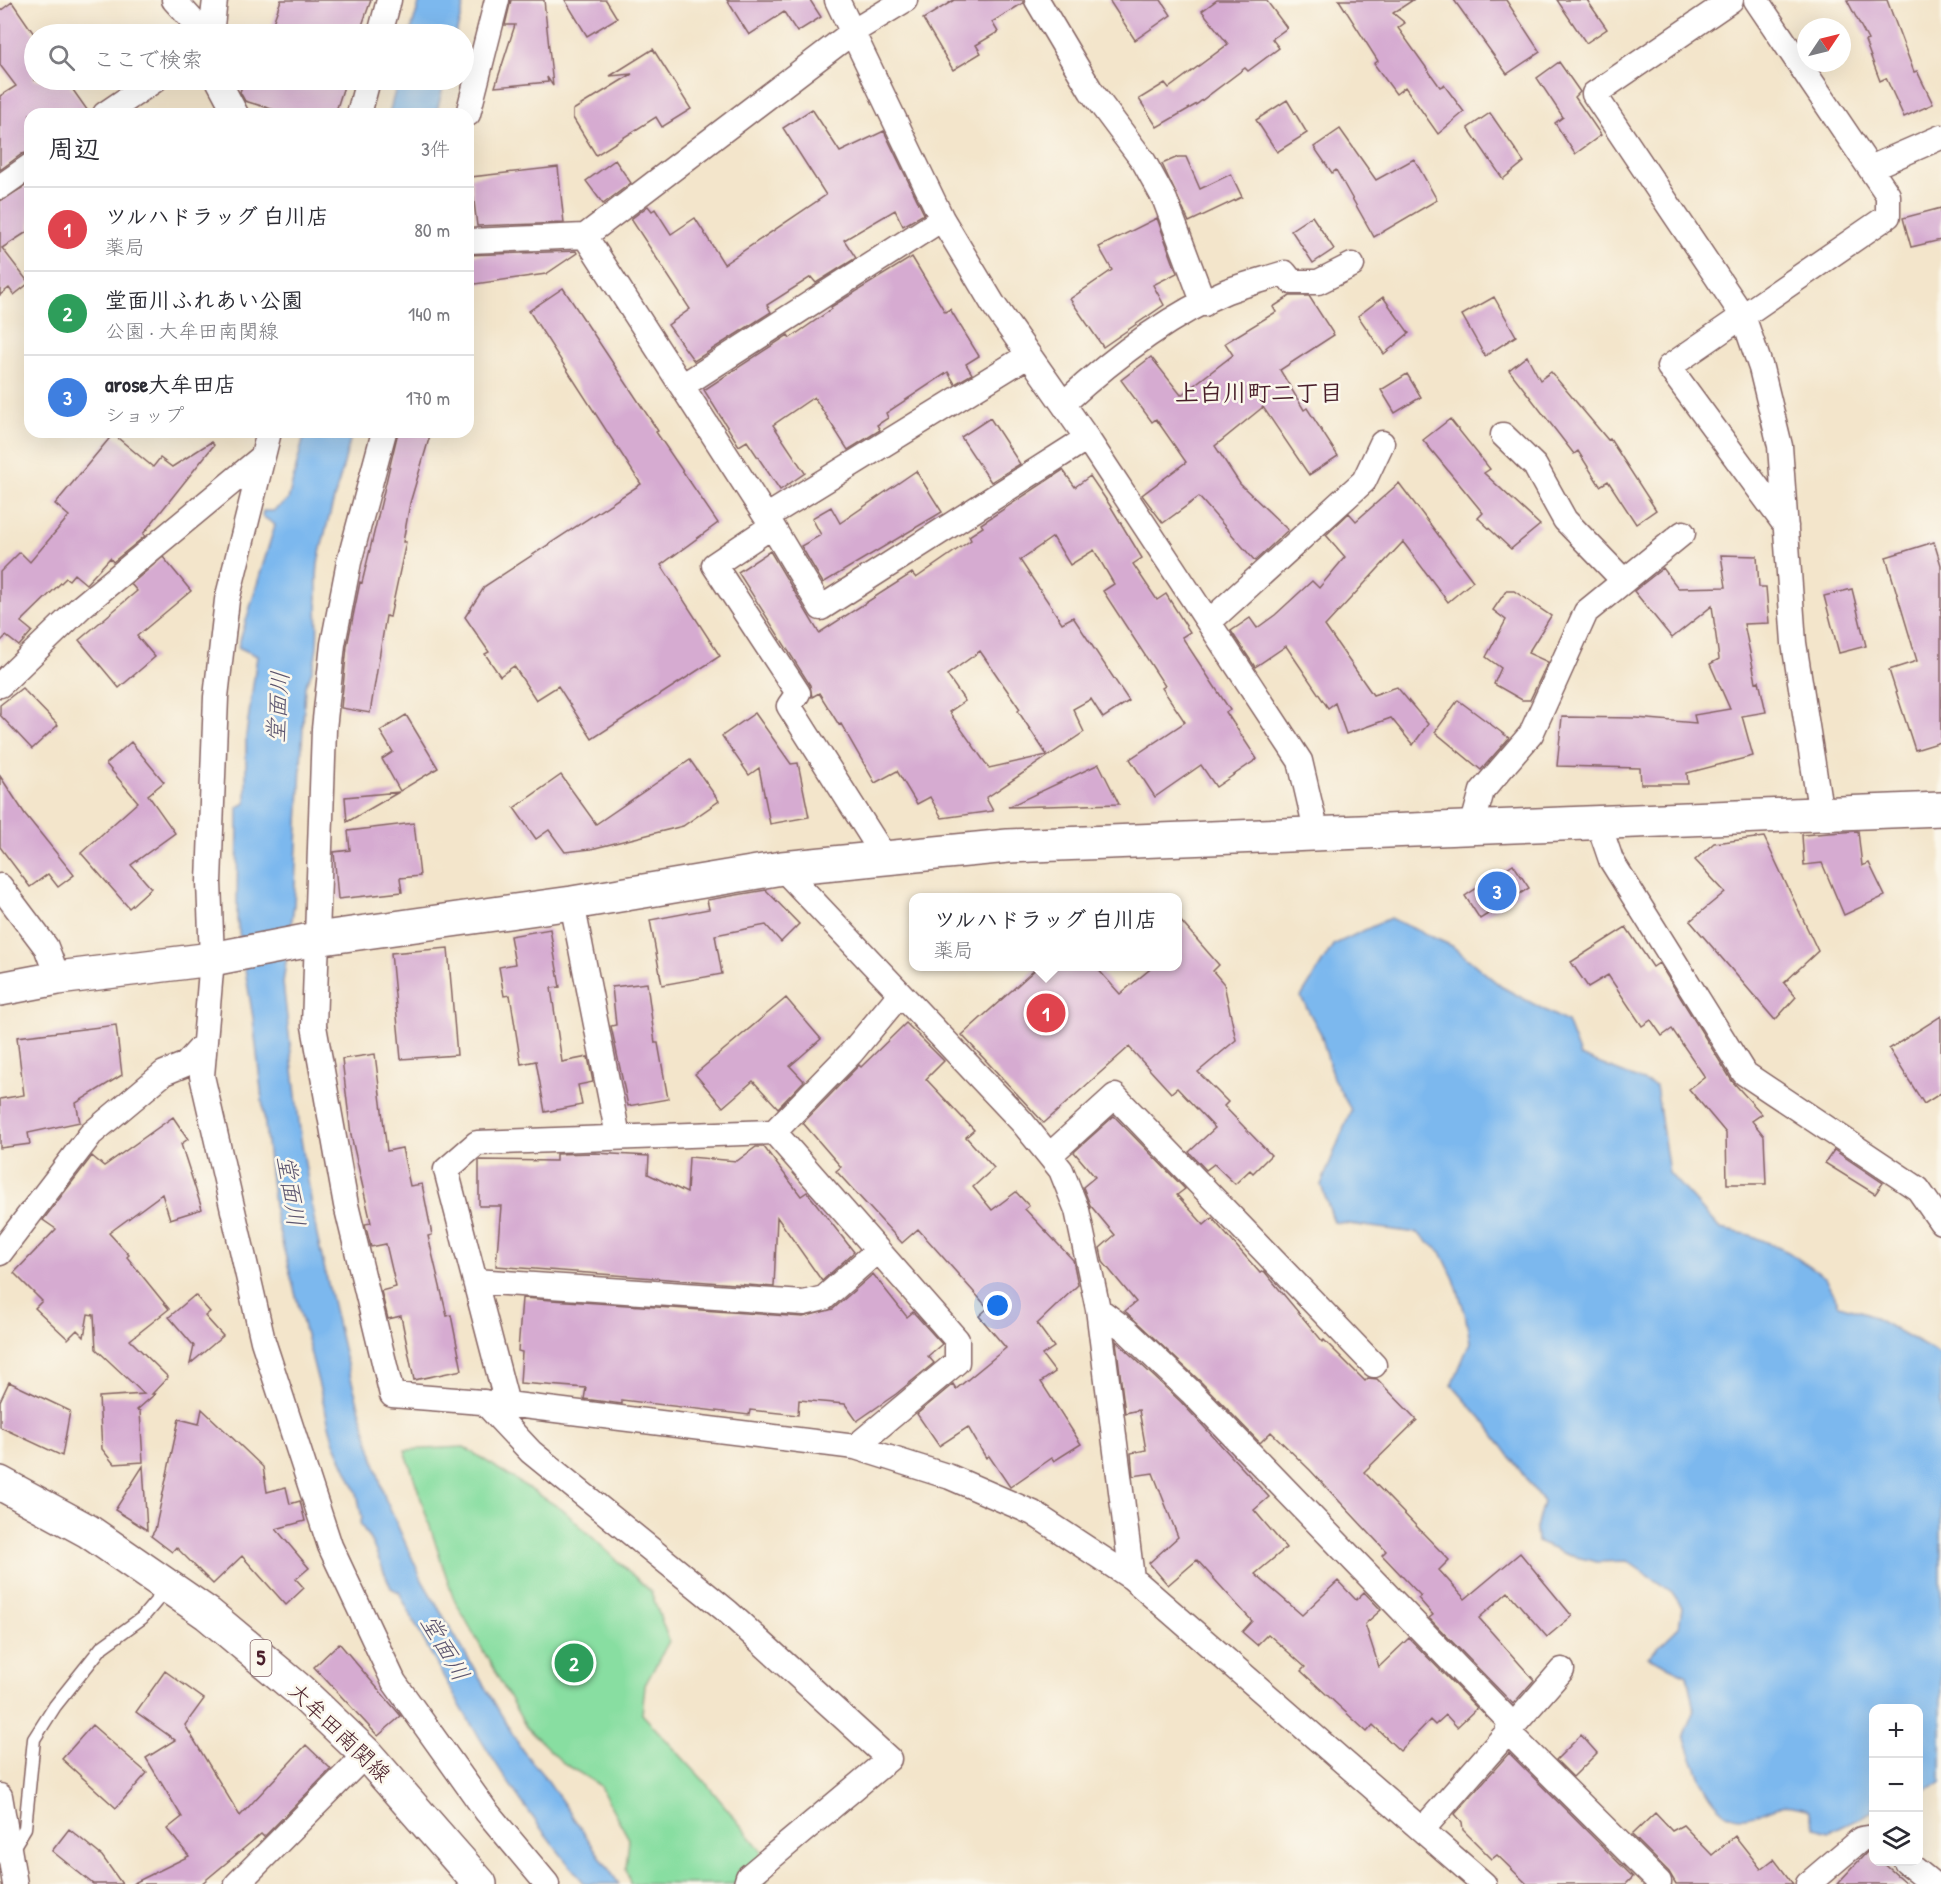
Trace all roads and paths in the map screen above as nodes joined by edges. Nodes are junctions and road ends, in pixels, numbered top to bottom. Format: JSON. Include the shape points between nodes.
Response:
{"nodes":[{"id":1,"x":174,"y":0,"type":"edge"},
{"id":2,"x":215,"y":0,"type":"edge"},
{"id":3,"x":389,"y":0,"type":"edge"},
{"id":4,"x":497,"y":0,"type":"edge"},
{"id":5,"x":837,"y":0,"type":"edge"},
{"id":6,"x":905,"y":0,"type":"edge"},
{"id":7,"x":1037,"y":0,"type":"edge"},
{"id":8,"x":1731,"y":0,"type":"edge"},
{"id":9,"x":1756,"y":0,"type":"edge"},
{"id":10,"x":196,"y":24,"type":"edge"},
{"id":11,"x":212,"y":24,"type":"edge"},
{"id":12,"x":383,"y":24,"type":"edge"},
{"id":13,"x":854,"y":31,"type":"junction"},
{"id":14,"x":140,"y":90,"type":"edge"},
{"id":15,"x":223,"y":90,"type":"edge"},
{"id":16,"x":365,"y":90,"type":"edge"},
{"id":17,"x":114,"y":108,"type":"edge"},
{"id":18,"x":233,"y":108,"type":"edge"},
{"id":19,"x":361,"y":108,"type":"edge"},
{"id":20,"x":470,"y":108,"type":"edge"},
{"id":21,"x":1941,"y":137,"type":"edge"},
{"id":22,"x":1870,"y":168,"type":"junction"},
{"id":23,"x":24,"y":170,"type":"edge"},
{"id":24,"x":0,"y":187,"type":"edge"},
{"id":25,"x":942,"y":219,"type":"junction"},
{"id":26,"x":585,"y":236,"type":"junction"},
{"id":27,"x":474,"y":242,"type":"edge"},
{"id":28,"x":1352,"y":265,"type":"dead end"},
{"id":29,"x":1204,"y":304,"type":"junction"},
{"id":30,"x":1743,"y":316,"type":"junction"},
{"id":31,"x":1029,"y":355,"type":"junction"},
{"id":32,"x":682,"y":386,"type":"junction"},
{"id":33,"x":1063,"y":404,"type":"junction"},
{"id":34,"x":1503,"y":435,"type":"dead end"},
{"id":35,"x":267,"y":438,"type":"edge"},
{"id":36,"x":382,"y":438,"type":"edge"},
{"id":37,"x":1087,"y":438,"type":"junction"},
{"id":38,"x":1382,"y":443,"type":"dead end"},
{"id":39,"x":261,"y":458,"type":"junction"},
{"id":40,"x":769,"y":522,"type":"junction"},
{"id":41,"x":1786,"y":526,"type":"junction"},
{"id":42,"x":1683,"y":533,"type":"dead end"},
{"id":43,"x":1624,"y":581,"type":"junction"},
{"id":44,"x":1209,"y":622,"type":"junction"},
{"id":45,"x":0,"y":685,"type":"edge"},
{"id":46,"x":1941,"y":809,"type":"edge"},
{"id":47,"x":1821,"y":815,"type":"junction"},
{"id":48,"x":1598,"y":822,"type":"junction"},
{"id":49,"x":1472,"y":827,"type":"junction"},
{"id":50,"x":1317,"y":834,"type":"junction"},
{"id":51,"x":884,"y":856,"type":"junction"},
{"id":52,"x":782,"y":868,"type":"junction"},
{"id":53,"x":0,"y":885,"type":"edge"},
{"id":54,"x":572,"y":903,"type":"junction"},
{"id":55,"x":316,"y":939,"type":"junction"},
{"id":56,"x":212,"y":960,"type":"junction"},
{"id":57,"x":58,"y":978,"type":"junction"},
{"id":58,"x":0,"y":989,"type":"edge"},
{"id":59,"x":900,"y":994,"type":"junction"},
{"id":60,"x":204,"y":1044,"type":"junction"},
{"id":61,"x":774,"y":1132,"type":"junction"},
{"id":62,"x":618,"y":1136,"type":"junction"},
{"id":63,"x":1050,"y":1155,"type":"junction"},
{"id":64,"x":1941,"y":1222,"type":"edge"},
{"id":65,"x":878,"y":1250,"type":"junction"},
{"id":66,"x":0,"y":1253,"type":"edge"},
{"id":67,"x":475,"y":1281,"type":"junction"},
{"id":68,"x":1098,"y":1309,"type":"junction"},
{"id":69,"x":1374,"y":1365,"type":"dead end"},
{"id":70,"x":496,"y":1403,"type":"junction"},
{"id":71,"x":855,"y":1447,"type":"junction"},
{"id":72,"x":0,"y":1483,"type":"edge"},
{"id":73,"x":1132,"y":1578,"type":"junction"},
{"id":74,"x":168,"y":1587,"type":"junction"},
{"id":75,"x":1562,"y":1670,"type":"dead end"},
{"id":76,"x":1510,"y":1728,"type":"junction"},
{"id":77,"x":366,"y":1754,"type":"junction"},
{"id":78,"x":0,"y":1796,"type":"edge"},
{"id":79,"x":1422,"y":1830,"type":"junction"},
{"id":80,"x":1869,"y":1838,"type":"edge"},
{"id":81,"x":10,"y":1852,"type":"junction"},
{"id":82,"x":1911,"y":1866,"type":"edge"},
{"id":83,"x":13,"y":1882,"type":"edge"},
{"id":84,"x":237,"y":1884,"type":"edge"},
{"id":85,"x":480,"y":1884,"type":"edge"},
{"id":86,"x":547,"y":1884,"type":"edge"},
{"id":87,"x":746,"y":1884,"type":"edge"},
{"id":88,"x":1484,"y":1884,"type":"edge"},
{"id":89,"x":1657,"y":1884,"type":"edge"},
{"id":90,"x":1808,"y":1884,"type":"edge"},
{"id":91,"x":1933,"y":1884,"type":"edge"}],
"edges":[{"from":1,"to":10,"type":"street"},
{"from":2,"to":11,"type":"street"},
{"from":3,"to":12,"type":"street"},
{"from":4,"to":20,"type":"street"},
{"from":5,"to":13,"type":"street"},
{"from":6,"to":13,"type":"street"},
{"from":7,"to":29,"type":"street","via":[[1091,91],[1144,162],[1165,200]]},
{"from":8,"to":30,"type":"street","via":[[1594,94]]},
{"from":9,"to":22,"type":"street"},
{"from":13,"to":25,"type":"street"},
{"from":13,"to":26,"type":"street"},
{"from":14,"to":17,"type":"street"},
{"from":15,"to":18,"type":"street"},
{"from":16,"to":19,"type":"street"},
{"from":21,"to":22,"type":"street"},
{"from":22,"to":30,"type":"street","via":[[1888,195],[1888,216]]},
{"from":23,"to":24,"type":"street"},
{"from":25,"to":31,"type":"street"},
{"from":25,"to":32,"type":"street"},
{"from":26,"to":27,"type":"street"},
{"from":26,"to":32,"type":"street"},
{"from":28,"to":29,"type":"street","via":[[1318,282],[1292,282],[1285,273],[1227,291]]},
{"from":29,"to":33,"type":"street","via":[[1176,318],[1100,370]]},
{"from":30,"to":41,"type":"street","via":[[1761,368],[1780,446]]},
{"from":30,"to":41,"type":"street","via":[[1670,367]]},
{"from":31,"to":33,"type":"street"},
{"from":31,"to":40,"type":"street"},
{"from":32,"to":40,"type":"street"},
{"from":33,"to":37,"type":"street"},
{"from":34,"to":43,"type":"street","via":[[1535,466],[1565,520]]},
{"from":35,"to":39,"type":"street"},
{"from":36,"to":55,"type":"street","via":[[349,562],[333,644],[324,729]]},
{"from":37,"to":40,"type":"street","via":[[821,608]]},
{"from":37,"to":44,"type":"street"},
{"from":38,"to":44,"type":"street","via":[[1364,481]]},
{"from":39,"to":45,"type":"street","via":[[81,608]]},
{"from":39,"to":56,"type":"street","via":[[226,600],[216,697],[209,882]]},
{"from":40,"to":51,"type":"street","via":[[714,565],[798,693],[789,706]]},
{"from":41,"to":47,"type":"street","via":[[1794,643]]},
{"from":42,"to":43,"type":"street"},
{"from":43,"to":49,"type":"street","via":[[1586,612],[1531,734],[1482,791]]},
{"from":44,"to":50,"type":"street","via":[[1300,761]]},
{"from":46,"to":47,"type":"street"},
{"from":47,"to":48,"type":"street"},
{"from":48,"to":49,"type":"street"},
{"from":48,"to":64,"type":"street","via":[[1611,860],[1744,1073],[1918,1190]]},
{"from":49,"to":50,"type":"street"},
{"from":50,"to":51,"type":"street","via":[[1008,846]]},
{"from":51,"to":52,"type":"street"},
{"from":52,"to":54,"type":"street"},
{"from":52,"to":59,"type":"street"},
{"from":53,"to":57,"type":"street","via":[[46,947]]},
{"from":54,"to":55,"type":"street"},
{"from":54,"to":62,"type":"street"},
{"from":55,"to":56,"type":"street"},
{"from":55,"to":70,"type":"street","via":[[314,1026],[346,1205],[392,1395]]},
{"from":56,"to":57,"type":"street"},
{"from":56,"to":60,"type":"street"},
{"from":57,"to":58,"type":"street"},
{"from":59,"to":61,"type":"street","via":[[852,1052]]},
{"from":59,"to":63,"type":"street"},
{"from":60,"to":66,"type":"street","via":[[186,1064],[164,1073],[91,1134]]},
{"from":60,"to":86,"type":"street","via":[[202,1076],[263,1341],[330,1546],[394,1682],[486,1811]]},
{"from":61,"to":62,"type":"street"},
{"from":61,"to":65,"type":"street"},
{"from":62,"to":67,"type":"street","via":[[477,1143],[447,1170]]},
{"from":63,"to":68,"type":"street","via":[[1061,1170],[1077,1210]]},
{"from":63,"to":69,"type":"street","via":[[1116,1096]]},
{"from":65,"to":67,"type":"street","via":[[824,1298],[804,1303]]},
{"from":65,"to":71,"type":"street","via":[[957,1340],[957,1362]]},
{"from":67,"to":70,"type":"street"},
{"from":68,"to":73,"type":"street"},
{"from":68,"to":76,"type":"street","via":[[1191,1392]]},
{"from":70,"to":71,"type":"street"},
{"from":70,"to":87,"type":"street","via":[[531,1452],[728,1612],[889,1760],[748,1877]]},
{"from":71,"to":73,"type":"street","via":[[950,1477],[1033,1513]]},
{"from":72,"to":74,"type":"street","name":"大牟田南関線","number":"5","via":[[88,1531]]},
{"from":73,"to":79,"type":"street"},
{"from":74,"to":77,"type":"street","name":"大牟田南関線","number":"5","via":[[272,1667]]},
{"from":74,"to":81,"type":"lane","via":[[142,1618],[102,1647],[54,1706],[34,1739],[25,1828]]},
{"from":75,"to":76,"type":"street"},
{"from":76,"to":79,"type":"street"},
{"from":76,"to":89,"type":"street"},
{"from":77,"to":84,"type":"street"},
{"from":77,"to":85,"type":"street","name":"大牟田南関線","number":"5"},
{"from":78,"to":81,"type":"street"},
{"from":79,"to":88,"type":"street"},
{"from":80,"to":90,"type":"street","via":[[1861,1839]]},
{"from":81,"to":83,"type":"street"},
{"from":82,"to":91,"type":"street"}]}
